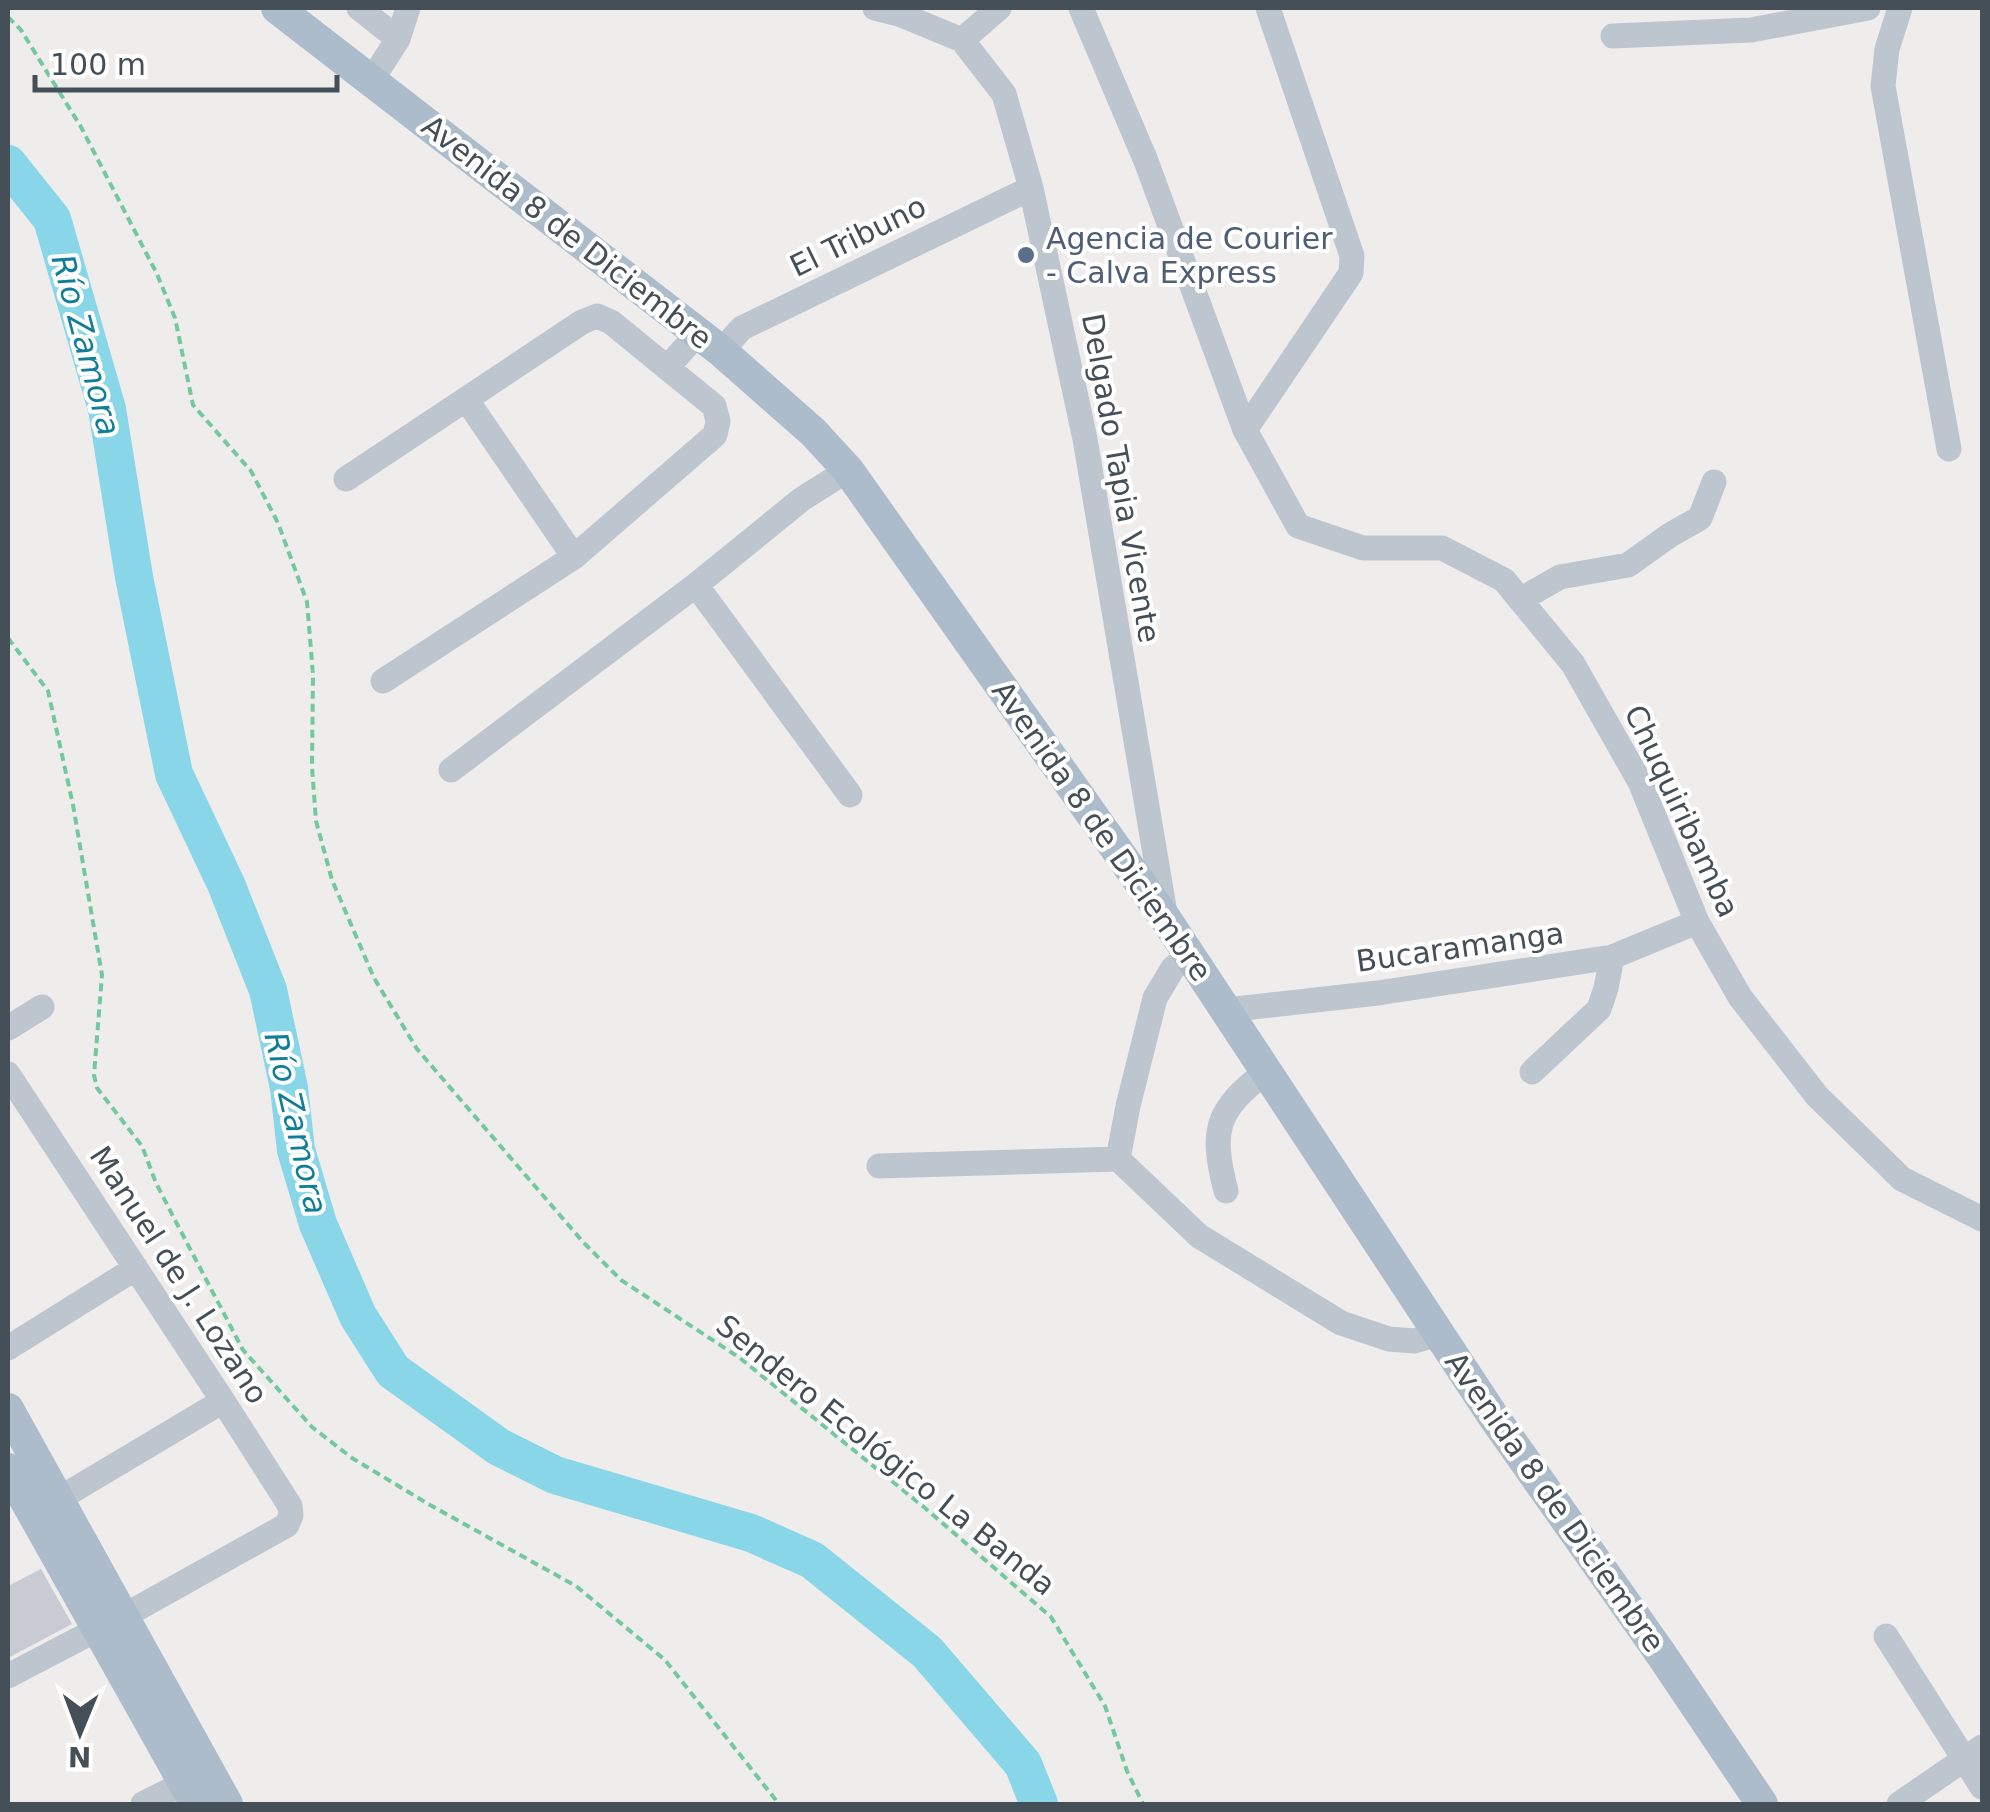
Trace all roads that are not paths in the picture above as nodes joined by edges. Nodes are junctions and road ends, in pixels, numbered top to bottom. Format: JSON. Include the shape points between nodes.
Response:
{"nodes":[{"id":1,"x":277,"y":8,"type":"edge"},
{"id":2,"x":359,"y":8,"type":"edge"},
{"id":3,"x":408,"y":8,"type":"edge"},
{"id":4,"x":875,"y":8,"type":"edge"},
{"id":5,"x":999,"y":8,"type":"edge"},
{"id":6,"x":1081,"y":8,"type":"edge"},
{"id":7,"x":1268,"y":8,"type":"edge"},
{"id":8,"x":1868,"y":8,"type":"edge"},
{"id":9,"x":1900,"y":8,"type":"edge"},
{"id":10,"x":1614,"y":36,"type":"dead end"},
{"id":11,"x":398,"y":38,"type":"junction"},
{"id":12,"x":962,"y":40,"type":"junction"},
{"id":13,"x":372,"y":81,"type":"junction"},
{"id":14,"x":1031,"y":188,"type":"junction"},
{"id":15,"x":710,"y":342,"type":"junction"},
{"id":16,"x":668,"y":368,"type":"junction"},
{"id":17,"x":466,"y":399,"type":"junction"},
{"id":18,"x":1245,"y":430,"type":"junction"},
{"id":19,"x":1949,"y":449,"type":"dead end"},
{"id":20,"x":848,"y":470,"type":"junction"},
{"id":21,"x":346,"y":479,"type":"dead end"},
{"id":22,"x":1714,"y":482,"type":"dead end"},
{"id":23,"x":574,"y":557,"type":"junction"},
{"id":24,"x":696,"y":585,"type":"junction"},
{"id":25,"x":1520,"y":600,"type":"junction"},
{"id":26,"x":383,"y":681,"type":"dead end"},
{"id":27,"x":450,"y":770,"type":"dead end"},
{"id":28,"x":850,"y":795,"type":"dead end"},
{"id":29,"x":1166,"y":918,"type":"junction"},
{"id":30,"x":1697,"y":922,"type":"junction"},
{"id":31,"x":1189,"y":956,"type":"junction"},
{"id":32,"x":1612,"y":957,"type":"junction"},
{"id":33,"x":42,"y":1007,"type":"dead end"},
{"id":34,"x":1226,"y":1010,"type":"junction"},
{"id":35,"x":8,"y":1028,"type":"edge"},
{"id":36,"x":1266,"y":1071,"type":"junction"},
{"id":37,"x":1532,"y":1072,"type":"dead end"},
{"id":38,"x":8,"y":1074,"type":"edge"},
{"id":39,"x":1118,"y":1158,"type":"junction"},
{"id":40,"x":879,"y":1166,"type":"dead end"},
{"id":41,"x":1226,"y":1191,"type":"dead end"},
{"id":42,"x":1982,"y":1219,"type":"edge"},
{"id":43,"x":136,"y":1268,"type":"junction"},
{"id":44,"x":1438,"y":1334,"type":"junction"},
{"id":45,"x":8,"y":1348,"type":"edge"},
{"id":46,"x":224,"y":1401,"type":"junction"},
{"id":47,"x":8,"y":1409,"type":"edge"},
{"id":48,"x":8,"y":1469,"type":"edge"},
{"id":49,"x":56,"y":1500,"type":"junction"},
{"id":50,"x":111,"y":1623,"type":"junction"},
{"id":51,"x":1886,"y":1636,"type":"dead end"},
{"id":52,"x":8,"y":1676,"type":"edge"},
{"id":53,"x":1973,"y":1754,"type":"edge"},
{"id":54,"x":188,"y":1776,"type":"edge"},
{"id":55,"x":1982,"y":1787,"type":"edge"},
{"id":56,"x":143,"y":1804,"type":"edge"},
{"id":57,"x":227,"y":1804,"type":"edge"},
{"id":58,"x":1762,"y":1804,"type":"edge"},
{"id":59,"x":1899,"y":1804,"type":"edge"}],
"edges":[{"from":1,"to":13,"type":"main road","name":"Avenida 8 de Diciembre"},
{"from":2,"to":11,"type":"street"},
{"from":3,"to":11,"type":"street"},
{"from":4,"to":12,"type":"street","name":"Delgado Tapia Vicente"},
{"from":5,"to":12,"type":"street"},
{"from":6,"to":18,"type":"street","name":"Chuquiribamba","via":[[1146,161]]},
{"from":7,"to":18,"type":"street","via":[[1352,256],[1351,273]]},
{"from":8,"to":10,"type":"street","via":[[1751,30]]},
{"from":9,"to":19,"type":"street","via":[[1883,86]]},
{"from":11,"to":13,"type":"street"},
{"from":12,"to":14,"type":"street","name":"Delgado Tapia Vicente","via":[[1004,94]]},
{"from":13,"to":15,"type":"main road","name":"Avenida 8 de Diciembre"},
{"from":14,"to":15,"type":"street","name":"El Tribuno"},
{"from":14,"to":29,"type":"street","name":"Delgado Tapia Vicente","via":[[1085,439]]},
{"from":15,"to":16,"type":"street","name":"El Tribuno"},
{"from":15,"to":20,"type":"main road","name":"Avenida 8 de Diciembre"},
{"from":16,"to":17,"type":"street","via":[[598,316]]},
{"from":16,"to":23,"type":"street","via":[[714,406],[715,435]]},
{"from":17,"to":21,"type":"street"},
{"from":17,"to":23,"type":"street"},
{"from":18,"to":25,"type":"street","name":"Chuquiribamba","via":[[1298,526],[1363,548],[1442,548],[1504,580]]},
{"from":20,"to":24,"type":"street"},
{"from":20,"to":29,"type":"main road","name":"Avenida 8 de Diciembre"},
{"from":22,"to":25,"type":"street","via":[[1700,518],[1628,565],[1560,577]]},
{"from":23,"to":26,"type":"street"},
{"from":24,"to":27,"type":"street"},
{"from":24,"to":28,"type":"street"},
{"from":25,"to":30,"type":"street","name":"Chuquiribamba","via":[[1573,664],[1640,782]]},
{"from":29,"to":31,"type":"main road","name":"Avenida 8 de Diciembre"},
{"from":30,"to":32,"type":"street","name":"Bucaramanga"},
{"from":30,"to":42,"type":"street","name":"Chuquiribamba","via":[[1740,996],[1817,1096],[1902,1179]]},
{"from":31,"to":34,"type":"main road","name":"Avenida 8 de Diciembre"},
{"from":31,"to":39,"type":"street","via":[[1172,968],[1155,998]]},
{"from":32,"to":34,"type":"street","name":"Bucaramanga"},
{"from":32,"to":37,"type":"street","via":[[1599,1009]]},
{"from":33,"to":35,"type":"street"},
{"from":34,"to":36,"type":"main road","name":"Avenida 8 de Diciembre"},
{"from":36,"to":41,"type":"street","via":[[1226,1108],[1218,1138]]},
{"from":36,"to":44,"type":"main road","name":"Avenida 8 de Diciembre"},
{"from":38,"to":43,"type":"street","name":"Manuel de J. Lozano"},
{"from":39,"to":40,"type":"street"},
{"from":39,"to":44,"type":"street","via":[[1199,1236],[1342,1323],[1389,1339]]},
{"from":43,"to":45,"type":"street"},
{"from":43,"to":46,"type":"street","name":"Manuel de J. Lozano"},
{"from":44,"to":58,"type":"main road","name":"Avenida 8 de Diciembre"},
{"from":46,"to":49,"type":"street"},
{"from":46,"to":50,"type":"street","name":"Manuel de J. Lozano","via":[[290,1506],[286,1525]]},
{"from":47,"to":49,"type":"main road"},
{"from":48,"to":50,"type":"main road"},
{"from":49,"to":50,"type":"main road"},
{"from":50,"to":52,"type":"street"},
{"from":50,"to":54,"type":"main road"},
{"from":51,"to":53,"type":"street"},
{"from":53,"to":55,"type":"street"},
{"from":53,"to":59,"type":"street"},
{"from":54,"to":56,"type":"street"},
{"from":54,"to":57,"type":"main road"}]}
